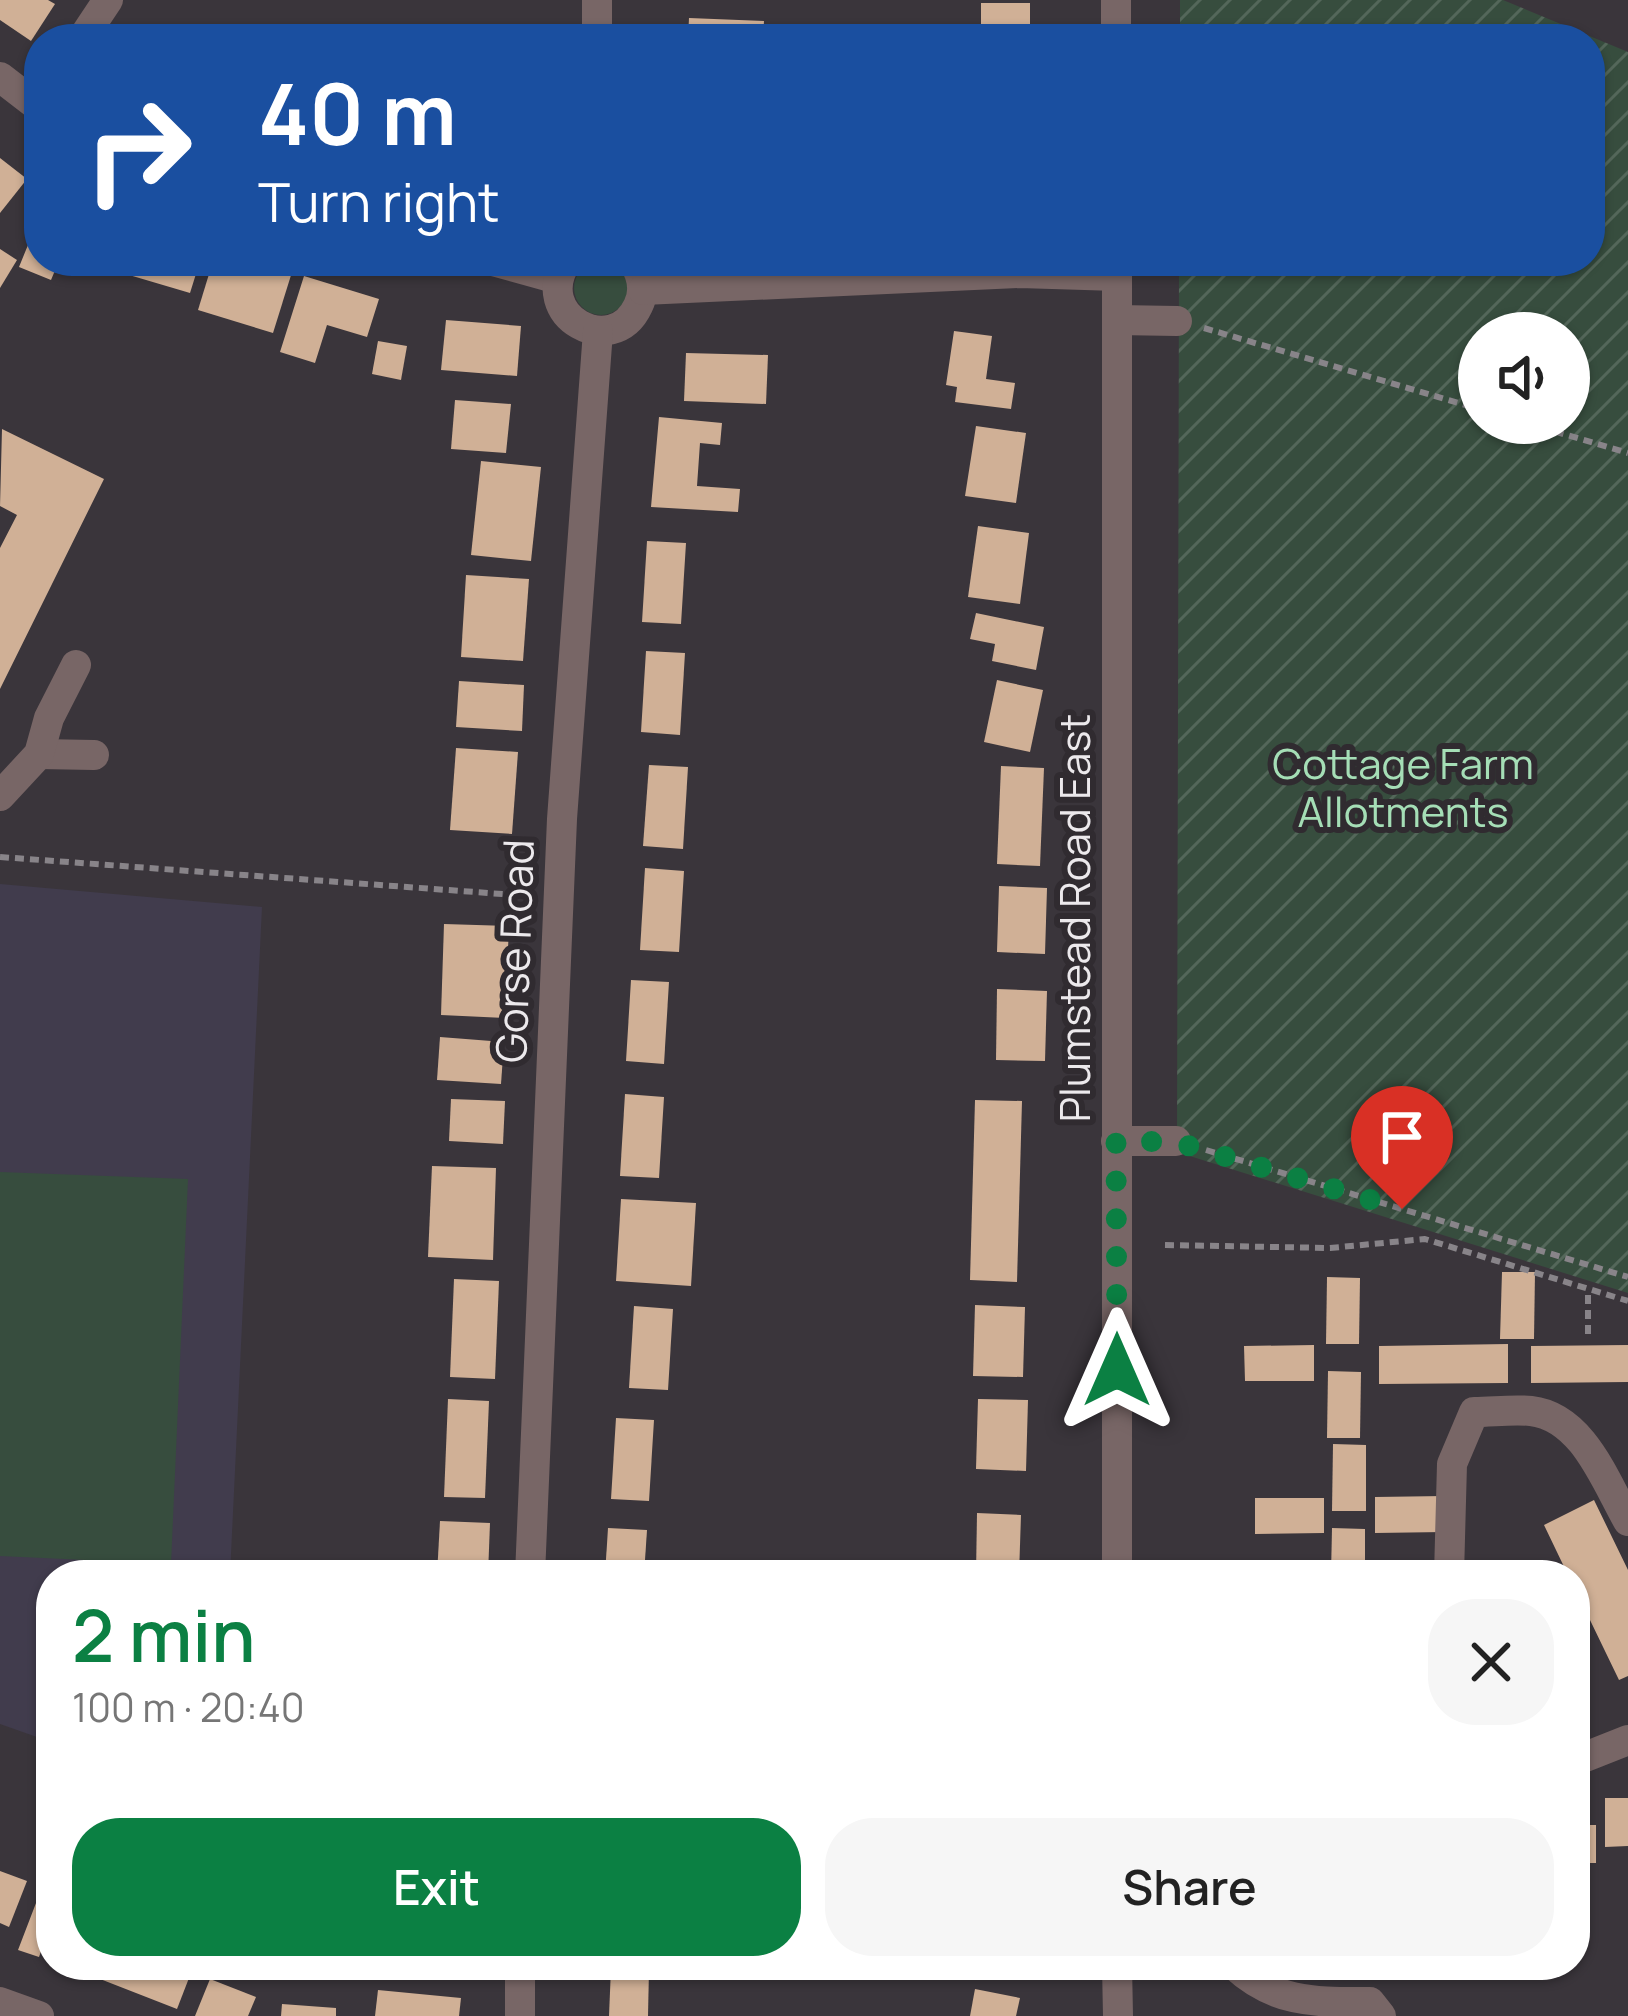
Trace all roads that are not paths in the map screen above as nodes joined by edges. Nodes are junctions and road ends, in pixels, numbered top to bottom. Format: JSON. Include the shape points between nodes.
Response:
{"nodes":[{"id":1,"x":562,"y":276,"type":"edge"},
{"id":2,"x":638,"y":276,"type":"edge"},
{"id":3,"x":1117,"y":276,"type":"edge"},
{"id":4,"x":1117,"y":320,"type":"junction"},
{"id":5,"x":1178,"y":321,"type":"road end"},
{"id":6,"x":598,"y":331,"type":"junction"},
{"id":7,"x":76,"y":665,"type":"dead end"},
{"id":8,"x":39,"y":754,"type":"junction"},
{"id":9,"x":94,"y":755,"type":"dead end"},
{"id":10,"x":5,"y":792,"type":"edge"},
{"id":11,"x":1116,"y":1141,"type":"junction"},
{"id":12,"x":1176,"y":1142,"type":"road end"},
{"id":13,"x":1628,"y":1521,"type":"edge"},
{"id":14,"x":531,"y":1560,"type":"edge"},
{"id":15,"x":1117,"y":1560,"type":"edge"},
{"id":16,"x":1449,"y":1560,"type":"edge"},
{"id":17,"x":1628,"y":1740,"type":"edge"},
{"id":18,"x":1590,"y":1755,"type":"edge"},
{"id":19,"x":520,"y":1980,"type":"edge"},
{"id":20,"x":1117,"y":1980,"type":"edge"},
{"id":21,"x":1255,"y":1980,"type":"edge"},
{"id":22,"x":0,"y":2002,"type":"edge"},
{"id":23,"x":39,"y":2016,"type":"edge"},
{"id":24,"x":520,"y":2016,"type":"edge"},
{"id":25,"x":1118,"y":2016,"type":"edge"},
{"id":26,"x":1381,"y":2016,"type":"edge"}],
"edges":[{"from":1,"to":6,"type":"street","via":[[557,294],[571,320]]},
{"from":2,"to":6,"type":"street","via":[[640,303],[623,324]]},
{"from":3,"to":4,"type":"street","name":"Plumstead Road East"},
{"from":4,"to":5,"type":"street"},
{"from":4,"to":11,"type":"street","name":"Plumstead Road East"},
{"from":6,"to":14,"type":"street","name":"Gorse Road","via":[[559,898]]},
{"from":7,"to":8,"type":"street"},
{"from":8,"to":9,"type":"street"},
{"from":8,"to":10,"type":"street"},
{"from":11,"to":12,"type":"street"},
{"from":11,"to":15,"type":"street","name":"Plumstead Road East"},
{"from":13,"to":16,"type":"street","via":[[1579,1436],[1559,1419],[1474,1412],[1452,1464]]},
{"from":17,"to":18,"type":"street"},
{"from":19,"to":24,"type":"street"},
{"from":20,"to":25,"type":"street"},
{"from":21,"to":26,"type":"street","via":[[1274,1994],[1370,2002]]},
{"from":22,"to":23,"type":"street"}]}
